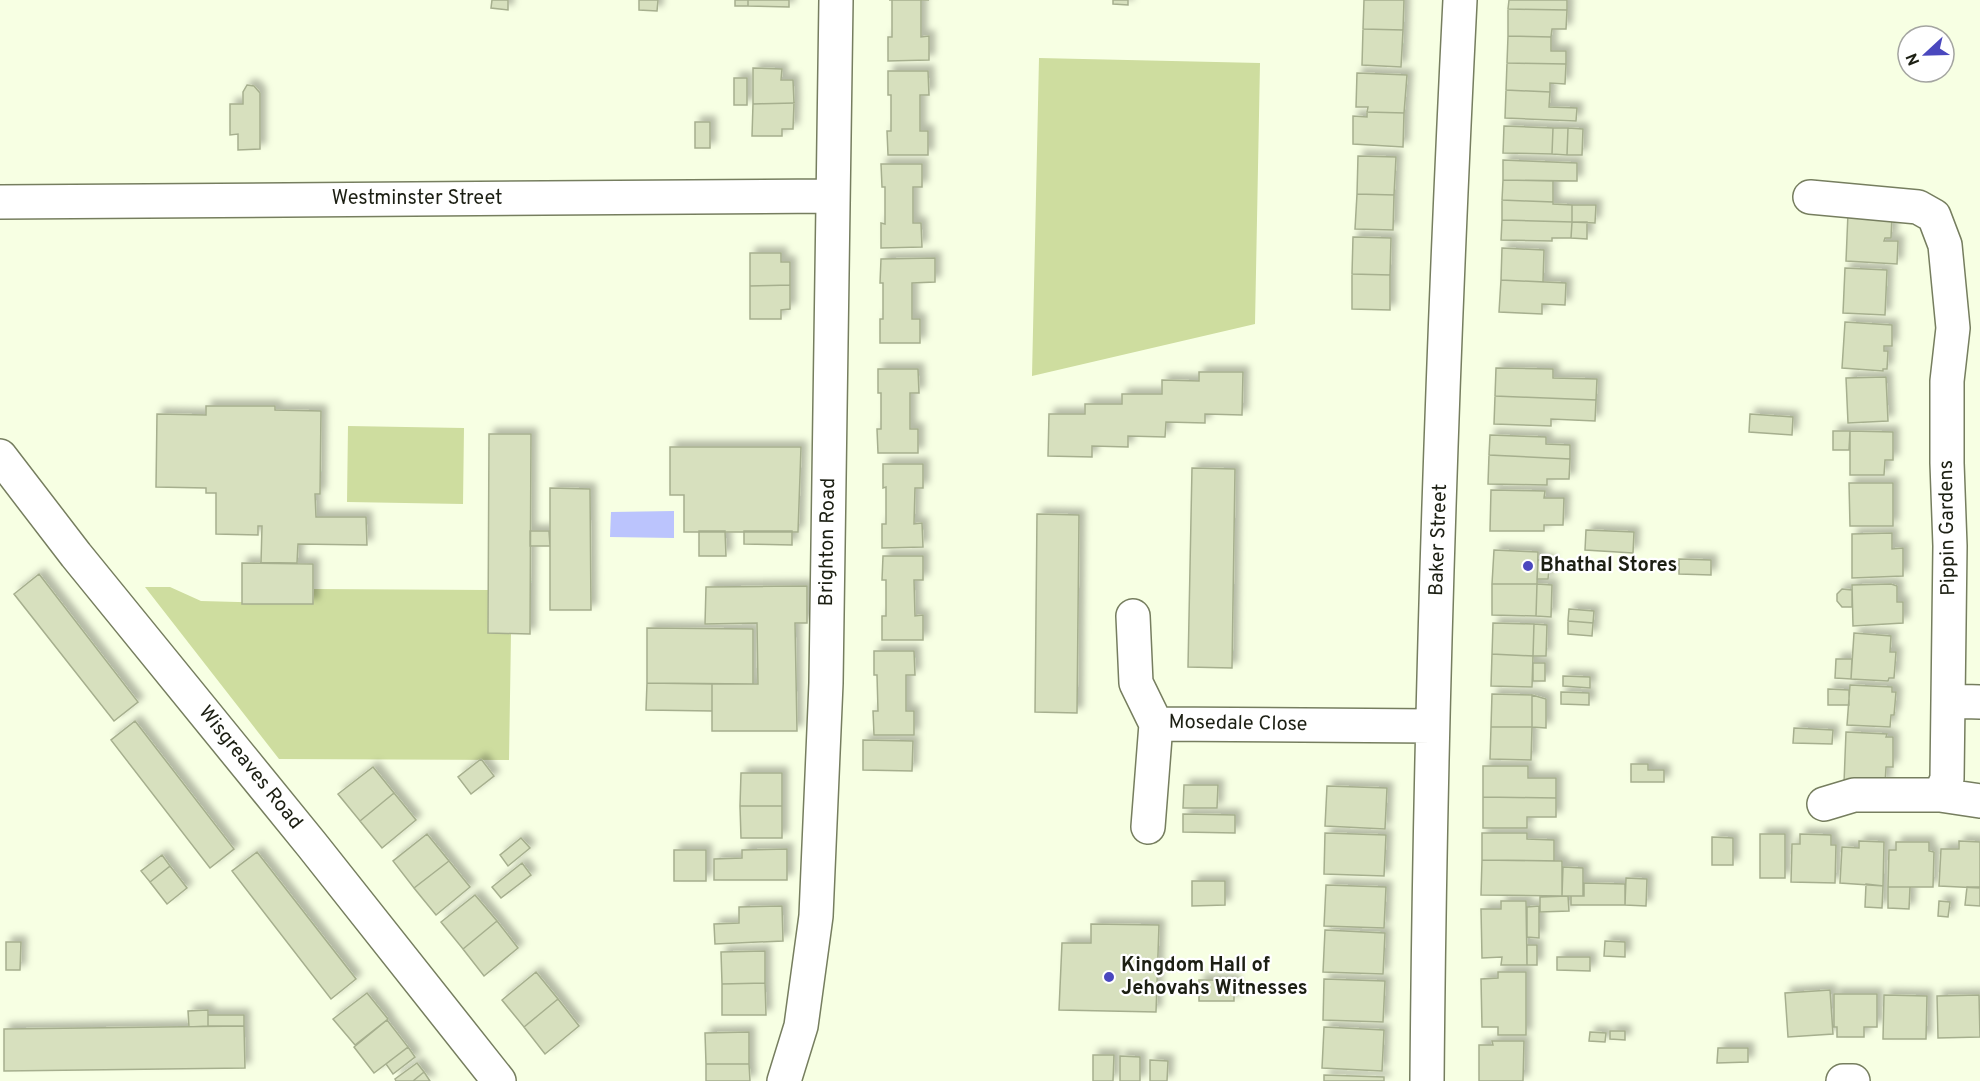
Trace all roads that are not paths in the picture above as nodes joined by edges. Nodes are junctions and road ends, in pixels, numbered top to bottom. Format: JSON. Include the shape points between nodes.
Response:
{"nodes":[{"id":1,"x":836,"y":0,"type":"edge"},
{"id":2,"x":1460,"y":0,"type":"edge"},
{"id":3,"x":833,"y":196,"type":"junction"},
{"id":4,"x":1810,"y":196,"type":"dead end"},
{"id":5,"x":0,"y":202,"type":"edge"},
{"id":6,"x":1966,"y":328,"type":"edge"},
{"id":7,"x":0,"y":456,"type":"edge"},
{"id":8,"x":1133,"y":616,"type":"dead end"},
{"id":9,"x":1948,"y":701,"type":"junction"},
{"id":10,"x":1980,"y":702,"type":"edge"},
{"id":11,"x":1156,"y":723,"type":"junction"},
{"id":12,"x":1432,"y":726,"type":"junction"},
{"id":13,"x":1944,"y":787,"type":"junction"},
{"id":14,"x":1980,"y":801,"type":"edge"},
{"id":15,"x":1824,"y":804,"type":"dead end"},
{"id":16,"x":1148,"y":827,"type":"dead end"},
{"id":17,"x":499,"y":1081,"type":"edge"},
{"id":18,"x":784,"y":1081,"type":"edge"},
{"id":19,"x":1427,"y":1081,"type":"edge"},
{"id":20,"x":1843,"y":1081,"type":"edge"},
{"id":21,"x":1853,"y":1081,"type":"edge"}],
"edges":[{"from":1,"to":3,"type":"street","name":"Brighton Road"},
{"from":2,"to":12,"type":"street","name":"Baker Street"},
{"from":3,"to":5,"type":"street","name":"Westminster Street"},
{"from":3,"to":18,"type":"street","name":"Brighton Road","via":[[826,683],[816,916],[801,1026]]},
{"from":4,"to":6,"type":"street","name":"Pippin Gardens","via":[[1918,207],[1934,216]]},
{"from":6,"to":9,"type":"street","name":"Pippin Gardens","via":[[1947,391]]},
{"from":7,"to":17,"type":"street","name":"Wisgreaves Road"},
{"from":8,"to":11,"type":"street","name":"Mosedale Close","via":[[1136,683]]},
{"from":9,"to":10,"type":"street"},
{"from":9,"to":13,"type":"street","name":"Pippin Gardens"},
{"from":11,"to":12,"type":"street","name":"Mosedale Close"},
{"from":11,"to":16,"type":"street"},
{"from":12,"to":19,"type":"street","name":"Baker Street"},
{"from":13,"to":14,"type":"street"},
{"from":13,"to":15,"type":"street","via":[[1854,795]]},
{"from":20,"to":21,"type":"street"}]}
